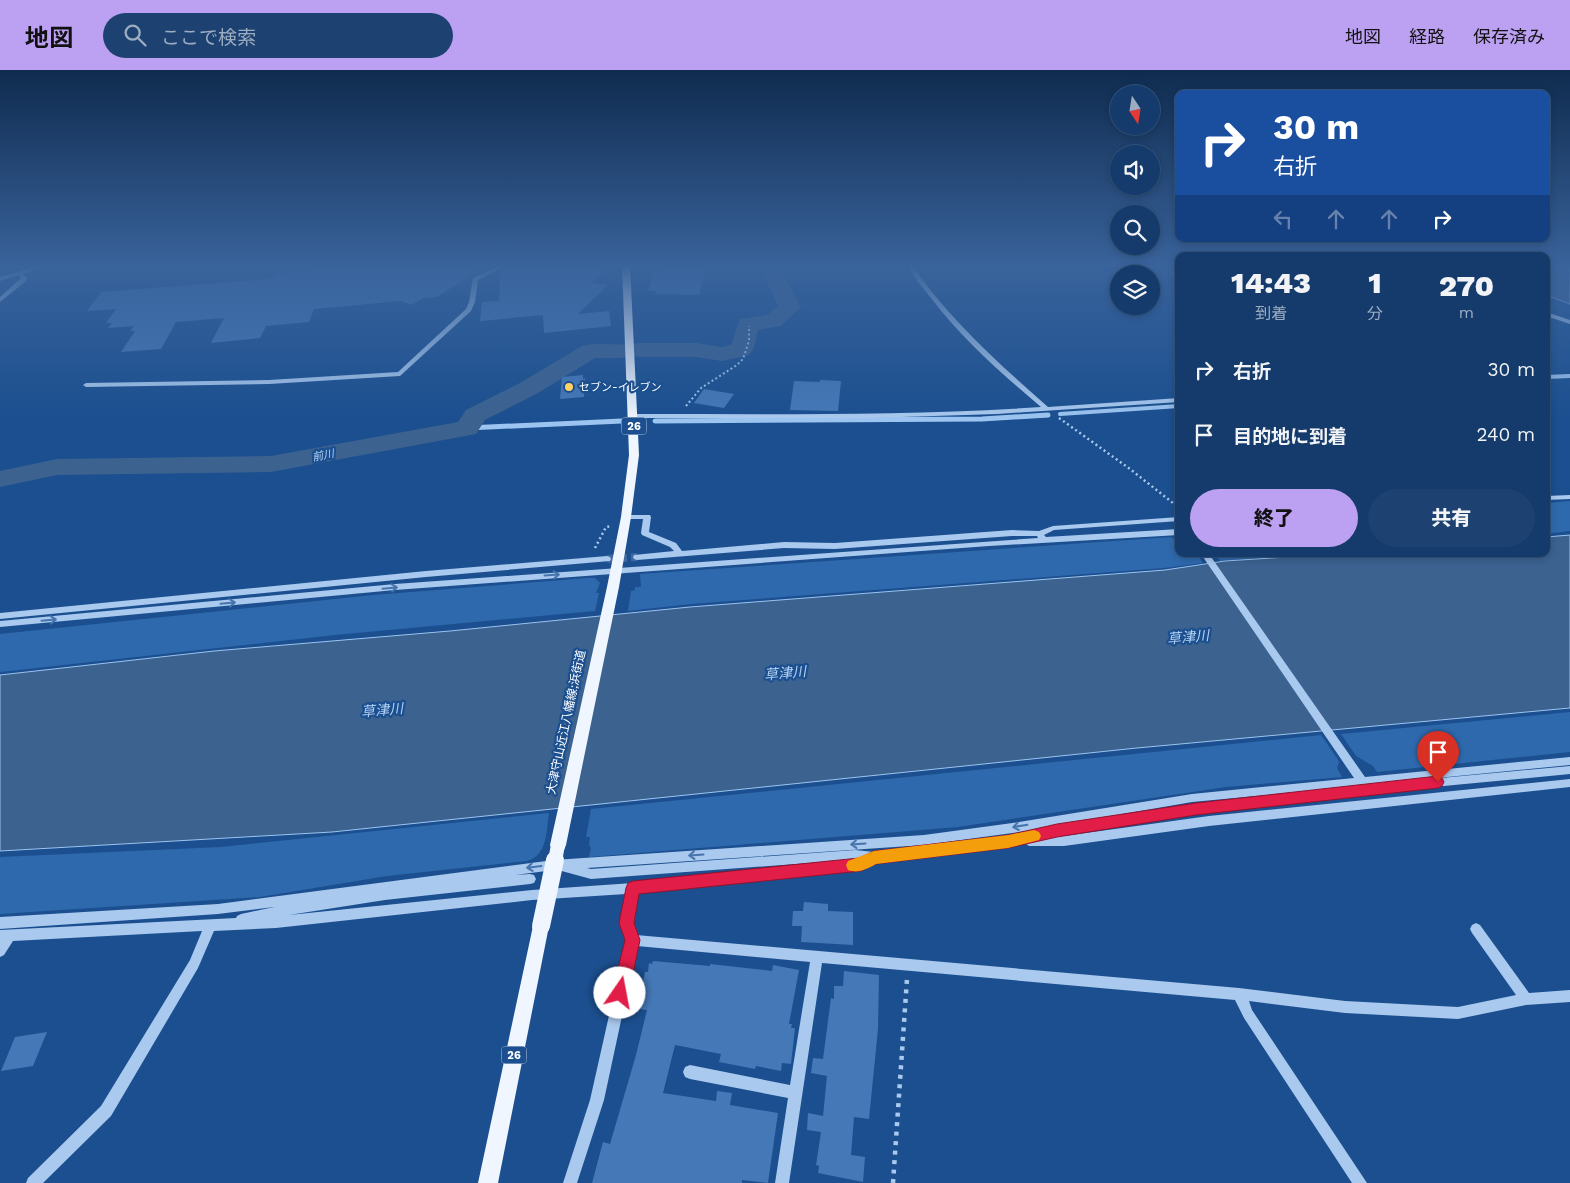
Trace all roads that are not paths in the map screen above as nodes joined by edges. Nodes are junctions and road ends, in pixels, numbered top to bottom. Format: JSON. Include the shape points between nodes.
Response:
{"nodes":[{"id":1,"x":463,"y":316,"type":"edge"},
{"id":2,"x":629,"y":316,"type":"edge"},
{"id":3,"x":950,"y":316,"type":"edge"},
{"id":4,"x":1552,"y":316,"type":"edge"},
{"id":5,"x":1570,"y":322,"type":"edge"},
{"id":6,"x":86,"y":385,"type":"dead end"},
{"id":7,"x":1175,"y":400,"type":"edge"},
{"id":8,"x":1047,"y":409,"type":"junction"},
{"id":9,"x":634,"y":416,"type":"junction"},
{"id":10,"x":1570,"y":496,"type":"edge"},
{"id":11,"x":1550,"y":498,"type":"edge"},
{"id":12,"x":1175,"y":519,"type":"edge"},
{"id":13,"x":625,"y":521,"type":"junction"},
{"id":14,"x":1175,"y":532,"type":"edge"},
{"id":15,"x":1042,"y":537,"type":"junction"},
{"id":16,"x":680,"y":554,"type":"junction"},
{"id":17,"x":636,"y":557,"type":"tunnel mouth"},
{"id":18,"x":1207,"y":557,"type":"edge"},
{"id":19,"x":607,"y":559,"type":"tunnel mouth"},
{"id":20,"x":615,"y":579,"type":"junction"},
{"id":21,"x":319,"y":585,"type":"junction"},
{"id":22,"x":316,"y":595,"type":"junction"},
{"id":23,"x":211,"y":596,"type":"junction"},
{"id":24,"x":203,"y":605,"type":"junction"},
{"id":25,"x":0,"y":616,"type":"edge"},
{"id":26,"x":0,"y":624,"type":"edge"},
{"id":27,"x":1570,"y":761,"type":"edge"},
{"id":28,"x":1570,"y":770,"type":"edge"},
{"id":29,"x":1363,"y":782,"type":"junction"},
{"id":30,"x":1570,"y":783,"type":"edge"},
{"id":31,"x":1008,"y":842,"type":"junction"},
{"id":32,"x":878,"y":843,"type":"junction"},
{"id":33,"x":878,"y":857,"type":"junction"},
{"id":34,"x":554,"y":865,"type":"junction"},
{"id":35,"x":530,"y":879,"type":"dead end"},
{"id":36,"x":633,"y":888,"type":"junction"},
{"id":37,"x":0,"y":922,"type":"edge"},
{"id":38,"x":217,"y":925,"type":"junction"},
{"id":39,"x":1476,"y":929,"type":"dead end"},
{"id":40,"x":4,"y":936,"type":"edge"},
{"id":41,"x":632,"y":940,"type":"junction"},
{"id":42,"x":0,"y":951,"type":"edge"},
{"id":43,"x":817,"y":956,"type":"junction"},
{"id":44,"x":908,"y":963,"type":"joint"},
{"id":45,"x":1238,"y":994,"type":"junction"},
{"id":46,"x":1570,"y":996,"type":"edge"},
{"id":47,"x":1526,"y":999,"type":"junction"},
{"id":48,"x":690,"y":1072,"type":"dead end"},
{"id":49,"x":795,"y":1093,"type":"junction"},
{"id":50,"x":33,"y":1183,"type":"edge"},
{"id":51,"x":488,"y":1183,"type":"edge"},
{"id":52,"x":570,"y":1183,"type":"edge"},
{"id":53,"x":782,"y":1183,"type":"edge"},
{"id":54,"x":1360,"y":1183,"type":"edge"}],
"edges":[{"from":1,"to":6,"type":"street","via":[[400,374],[269,382]]},
{"from":2,"to":9,"type":"main road","name":"大津守山近江八幡線;浜街道","number":"26"},
{"from":3,"to":8,"type":"street"},
{"from":4,"to":5,"type":"street"},
{"from":7,"to":8,"type":"street"},
{"from":8,"to":9,"type":"street","via":[[870,416]]},
{"from":9,"to":13,"type":"main road","name":"大津守山近江八幡線;浜街道","number":"26","via":[[634,455]]},
{"from":10,"to":11,"type":"street"},
{"from":12,"to":15,"type":"street","via":[[1053,528]]},
{"from":13,"to":16,"type":"street","via":[[647,516],[645,533],[673,545]]},
{"from":13,"to":20,"type":"main road","name":"大津守山近江八幡線;浜街道","number":"26"},
{"from":14,"to":15,"type":"street"},
{"from":15,"to":16,"type":"street","via":[[1012,533]]},
{"from":15,"to":20,"type":"street"},
{"from":16,"to":17,"type":"street"},
{"from":18,"to":29,"type":"street"},
{"from":19,"to":21,"type":"street"},
{"from":22,"to":20,"type":"street","one_way":true},
{"from":20,"to":34,"type":"main road","name":"大津守山近江八幡線;浜街道","number":"26","bridge":true},
{"from":21,"to":22,"type":"street"},
{"from":21,"to":23,"type":"street"},
{"from":24,"to":22,"type":"street","one_way":true},
{"from":23,"to":24,"type":"street"},
{"from":23,"to":25,"type":"street"},
{"from":26,"to":24,"type":"street","one_way":true},
{"from":27,"to":29,"type":"street"},
{"from":28,"to":31,"type":"street","via":[[1196,809]]},
{"from":29,"to":32,"type":"street","one_way":true,"via":[[1192,798],[1019,827]]},
{"from":30,"to":31,"type":"street","via":[[1209,820],[1064,841]]},
{"from":31,"to":33,"type":"street"},
{"from":32,"to":33,"type":"street"},
{"from":32,"to":34,"type":"street","one_way":true},
{"from":33,"to":34,"type":"street","via":[[855,855],[591,874]]},
{"from":33,"to":36,"type":"street","via":[[861,864]]},
{"from":34,"to":37,"type":"street","one_way":true,"via":[[218,909]]},
{"from":34,"to":51,"type":"main road","name":"大津守山近江八幡線;浜街道","number":"26","bridge":true},
{"from":35,"to":38,"type":"street","via":[[277,911]]},
{"from":36,"to":38,"type":"street"},
{"from":36,"to":41,"type":"street","via":[[627,923]]},
{"from":38,"to":40,"type":"street"},
{"from":38,"to":50,"type":"street","via":[[106,1110]]},
{"from":39,"to":47,"type":"street"},
{"from":40,"to":42,"type":"street"},
{"from":41,"to":43,"type":"street"},
{"from":41,"to":52,"type":"street","via":[[597,1100]]},
{"from":43,"to":44,"type":"street"},
{"from":43,"to":49,"type":"street"},
{"from":44,"to":45,"type":"street"},
{"from":45,"to":47,"type":"street","via":[[1345,1007],[1458,1013]]},
{"from":45,"to":54,"type":"street"},
{"from":46,"to":47,"type":"street"},
{"from":48,"to":49,"type":"street"},
{"from":49,"to":53,"type":"street"}]}
